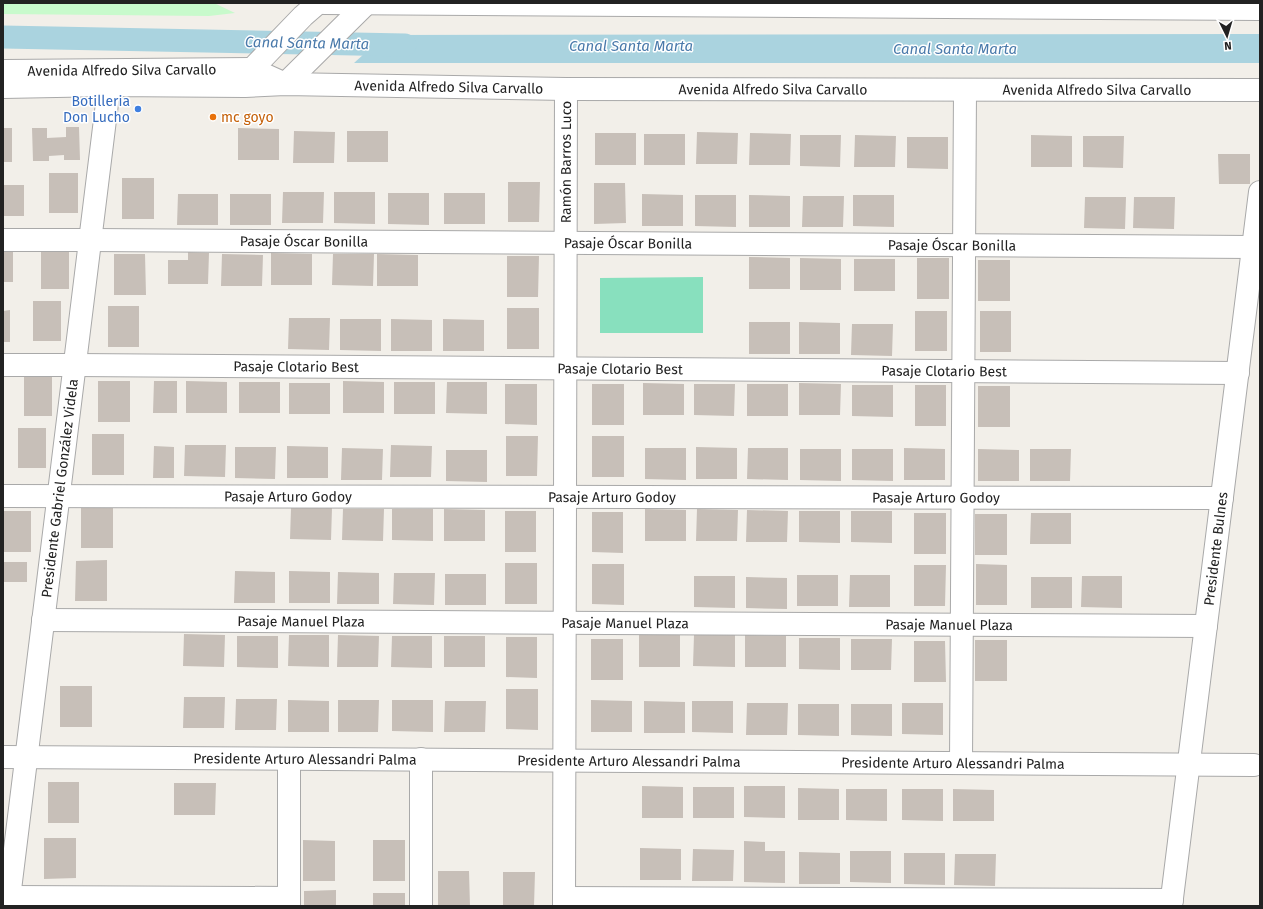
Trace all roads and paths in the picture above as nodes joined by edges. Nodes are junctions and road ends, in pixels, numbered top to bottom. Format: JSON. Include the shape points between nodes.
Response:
{"nodes":[{"id":1,"x":324,"y":3,"type":"edge"},
{"id":2,"x":367,"y":3,"type":"edge"},
{"id":3,"x":840,"y":5,"type":"edge"},
{"id":4,"x":1121,"y":6,"type":"edge"},
{"id":5,"x":311,"y":9,"type":"edge"},
{"id":6,"x":1260,"y":9,"type":"edge"},
{"id":7,"x":3,"y":71,"type":"edge"},
{"id":8,"x":253,"y":71,"type":"junction"},
{"id":9,"x":110,"y":77,"type":"junction"},
{"id":10,"x":286,"y":84,"type":"junction"},
{"id":11,"x":3,"y":87,"type":"edge"},
{"id":12,"x":566,"y":89,"type":"junction"},
{"id":13,"x":965,"y":90,"type":"junction"},
{"id":14,"x":1260,"y":90,"type":"edge"},
{"id":15,"x":1260,"y":192,"type":"edge"},
{"id":16,"x":3,"y":240,"type":"edge"},
{"id":17,"x":90,"y":240,"type":"junction"},
{"id":18,"x":566,"y":243,"type":"junction"},
{"id":19,"x":964,"y":246,"type":"junction"},
{"id":20,"x":1253,"y":247,"type":"junction"},
{"id":21,"x":3,"y":365,"type":"edge"},
{"id":22,"x":75,"y":365,"type":"junction"},
{"id":23,"x":565,"y":369,"type":"junction"},
{"id":24,"x":963,"y":371,"type":"junction"},
{"id":25,"x":1238,"y":373,"type":"junction"},
{"id":26,"x":59,"y":495,"type":"junction"},
{"id":27,"x":3,"y":496,"type":"edge"},
{"id":28,"x":565,"y":497,"type":"junction"},
{"id":29,"x":962,"y":498,"type":"junction"},
{"id":30,"x":1222,"y":498,"type":"junction"},
{"id":31,"x":43,"y":620,"type":"junction"},
{"id":32,"x":565,"y":623,"type":"junction"},
{"id":33,"x":962,"y":626,"type":"junction"},
{"id":34,"x":1206,"y":626,"type":"junction"},
{"id":35,"x":3,"y":757,"type":"edge"},
{"id":36,"x":26,"y":757,"type":"junction"},
{"id":37,"x":289,"y":759,"type":"junction"},
{"id":38,"x":421,"y":759,"type":"junction"},
{"id":39,"x":564,"y":760,"type":"junction"},
{"id":40,"x":961,"y":763,"type":"junction"},
{"id":41,"x":1189,"y":764,"type":"junction"},
{"id":42,"x":1254,"y":764,"type":"dead end"},
{"id":43,"x":9,"y":901,"type":"edge"},
{"id":44,"x":289,"y":902,"type":"edge"},
{"id":45,"x":564,"y":902,"type":"edge"},
{"id":46,"x":1172,"y":903,"type":"edge"},
{"id":47,"x":421,"y":906,"type":"edge"}],
"edges":[{"from":1,"to":2,"type":"street"},
{"from":2,"to":3,"type":"street"},
{"from":2,"to":10,"type":"street"},
{"from":3,"to":4,"type":"street"},
{"from":4,"to":6,"type":"street"},
{"from":5,"to":8,"type":"street"},
{"from":7,"to":9,"type":"street","name":"Avenida Alfredo Silva Carvallo"},
{"from":8,"to":9,"type":"street","name":"Avenida Alfredo Silva Carvallo"},
{"from":8,"to":10,"type":"street","name":"Avenida Alfredo Silva Carvallo"},
{"from":9,"to":11,"type":"street","name":"Avenida Alfredo Silva Carvallo"},
{"from":9,"to":17,"type":"street","name":"Presidente Gabriel González Videla"},
{"from":10,"to":12,"type":"street","name":"Avenida Alfredo Silva Carvallo"},
{"from":12,"to":13,"type":"street","name":"Avenida Alfredo Silva Carvallo"},
{"from":12,"to":18,"type":"street","name":"Ramón Barros Luco"},
{"from":13,"to":14,"type":"street","name":"Avenida Alfredo Silva Carvallo"},
{"from":13,"to":19,"type":"street"},
{"from":15,"to":20,"type":"street","name":"Presidente Bulnes"},
{"from":16,"to":17,"type":"street","name":"Pasaje Óscar Bonilla"},
{"from":17,"to":18,"type":"street","name":"Pasaje Óscar Bonilla"},
{"from":17,"to":22,"type":"street","name":"Presidente Gabriel González Videla"},
{"from":18,"to":19,"type":"street","name":"Pasaje Óscar Bonilla"},
{"from":18,"to":23,"type":"street","name":"Ramón Barros Luco"},
{"from":19,"to":20,"type":"street","name":"Pasaje Óscar Bonilla"},
{"from":19,"to":24,"type":"street"},
{"from":20,"to":25,"type":"street","name":"Presidente Bulnes"},
{"from":21,"to":22,"type":"street","name":"Pasaje Clotario Best"},
{"from":22,"to":23,"type":"street","name":"Pasaje Clotario Best"},
{"from":22,"to":26,"type":"street","name":"Presidente Gabriel González Videla"},
{"from":23,"to":24,"type":"street","name":"Pasaje Clotario Best"},
{"from":23,"to":28,"type":"street","name":"Ramón Barros Luco"},
{"from":24,"to":25,"type":"street","name":"Pasaje Clotario Best"},
{"from":24,"to":29,"type":"street"},
{"from":25,"to":30,"type":"street","name":"Presidente Bulnes"},
{"from":26,"to":27,"type":"street","name":"Pasaje Arturo Godoy"},
{"from":26,"to":28,"type":"street","name":"Pasaje Arturo Godoy"},
{"from":26,"to":31,"type":"street","name":"Presidente Gabriel González Videla"},
{"from":28,"to":29,"type":"street","name":"Pasaje Arturo Godoy"},
{"from":28,"to":32,"type":"street","name":"Ramón Barros Luco"},
{"from":29,"to":30,"type":"street","name":"Pasaje Arturo Godoy"},
{"from":29,"to":33,"type":"street"},
{"from":30,"to":34,"type":"street","name":"Presidente Bulnes"},
{"from":31,"to":32,"type":"street","name":"Pasaje Manuel Plaza"},
{"from":31,"to":36,"type":"street","name":"Presidente Gabriel González Videla"},
{"from":32,"to":33,"type":"street","name":"Pasaje Manuel Plaza"},
{"from":32,"to":39,"type":"street","name":"Ramón Barros Luco"},
{"from":33,"to":34,"type":"street","name":"Pasaje Manuel Plaza"},
{"from":33,"to":40,"type":"street"},
{"from":34,"to":41,"type":"street","name":"Presidente Bulnes"},
{"from":35,"to":36,"type":"street","name":"Presidente Arturo Alessandri Palma"},
{"from":36,"to":37,"type":"street","name":"Presidente Arturo Alessandri Palma"},
{"from":36,"to":43,"type":"street","name":"Presidente Gabriel González Videla"},
{"from":37,"to":38,"type":"street","name":"Presidente Arturo Alessandri Palma"},
{"from":37,"to":44,"type":"street"},
{"from":38,"to":39,"type":"street","name":"Presidente Arturo Alessandri Palma"},
{"from":38,"to":47,"type":"street"},
{"from":39,"to":40,"type":"street","name":"Presidente Arturo Alessandri Palma"},
{"from":39,"to":45,"type":"street","name":"Ramón Barros Luco"},
{"from":40,"to":41,"type":"street","name":"Presidente Arturo Alessandri Palma"},
{"from":41,"to":42,"type":"street","name":"Presidente Arturo Alessandri Palma"},
{"from":41,"to":46,"type":"street","name":"Presidente Bulnes"},
{"from":43,"to":44,"type":"street"},
{"from":45,"to":46,"type":"street"}]}
